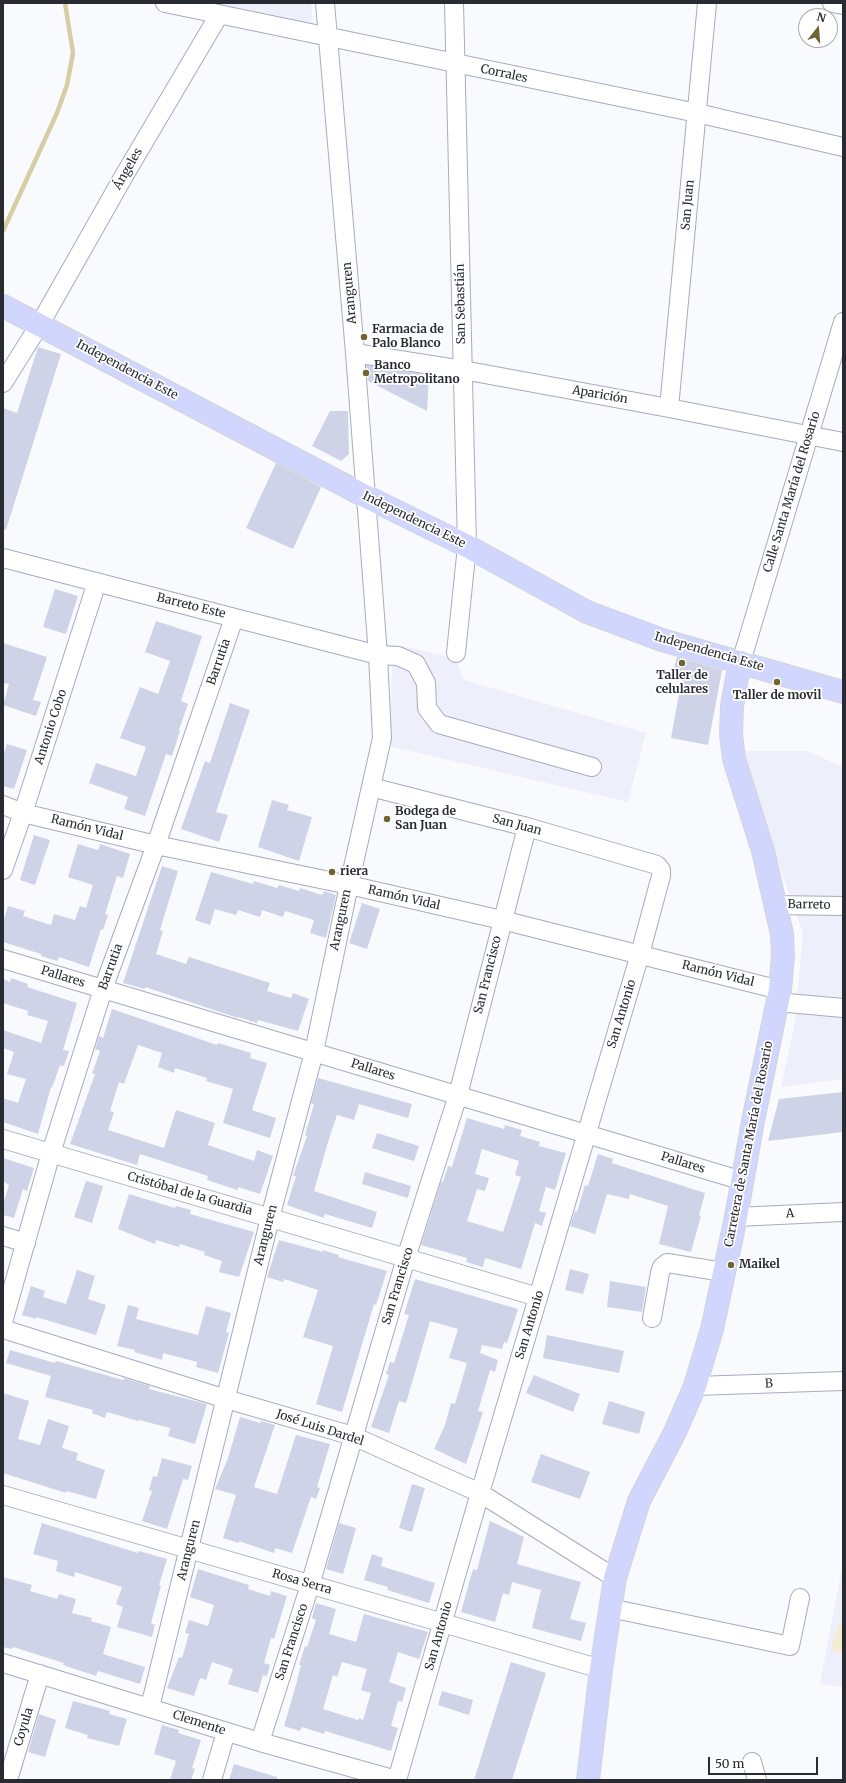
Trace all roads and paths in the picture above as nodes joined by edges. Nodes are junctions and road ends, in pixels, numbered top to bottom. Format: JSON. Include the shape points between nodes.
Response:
{"nodes":[{"id":1,"x":166,"y":3,"type":"edge"},
{"id":2,"x":326,"y":3,"type":"edge"},
{"id":3,"x":454,"y":3,"type":"edge"},
{"id":4,"x":707,"y":3,"type":"edge"},
{"id":5,"x":832,"y":3,"type":"edge"},
{"id":6,"x":843,"y":5,"type":"edge"},
{"id":7,"x":219,"y":15,"type":"junction"},
{"id":8,"x":328,"y":38,"type":"junction"},
{"id":9,"x":455,"y":64,"type":"junction"},
{"id":10,"x":696,"y":113,"type":"junction"},
{"id":11,"x":843,"y":147,"type":"edge"},
{"id":12,"x":3,"y":306,"type":"edge"},
{"id":13,"x":843,"y":322,"type":"edge"},
{"id":14,"x":40,"y":324,"type":"junction"},
{"id":15,"x":355,"y":353,"type":"junction"},
{"id":16,"x":463,"y":370,"type":"junction"},
{"id":17,"x":3,"y":383,"type":"edge"},
{"id":18,"x":669,"y":408,"type":"junction"},
{"id":19,"x":809,"y":436,"type":"junction"},
{"id":20,"x":843,"y":442,"type":"edge"},
{"id":21,"x":365,"y":496,"type":"junction"},
{"id":22,"x":467,"y":546,"type":"junction"},
{"id":23,"x":3,"y":558,"type":"edge"},
{"id":24,"x":97,"y":582,"type":"junction"},
{"id":25,"x":234,"y":618,"type":"junction"},
{"id":26,"x":456,"y":653,"type":"dead end"},
{"id":27,"x":378,"y":655,"type":"junction"},
{"id":28,"x":742,"y":662,"type":"junction"},
{"id":29,"x":843,"y":692,"type":"edge"},
{"id":30,"x":592,"y":767,"type":"dead end"},
{"id":31,"x":371,"y":787,"type":"junction"},
{"id":32,"x":3,"y":805,"type":"edge"},
{"id":33,"x":23,"y":813,"type":"junction"},
{"id":34,"x":527,"y":827,"type":"junction"},
{"id":35,"x":156,"y":845,"type":"junction"},
{"id":36,"x":3,"y":870,"type":"edge"},
{"id":37,"x":661,"y":870,"type":"joint"},
{"id":38,"x":348,"y":885,"type":"junction"},
{"id":39,"x":774,"y":905,"type":"junction"},
{"id":40,"x":843,"y":906,"type":"edge"},
{"id":41,"x":502,"y":920,"type":"junction"},
{"id":42,"x":640,"y":954,"type":"junction"},
{"id":43,"x":3,"y":959,"type":"edge"},
{"id":44,"x":103,"y":989,"type":"junction"},
{"id":45,"x":779,"y":996,"type":"junction"},
{"id":46,"x":843,"y":1008,"type":"edge"},
{"id":47,"x":314,"y":1052,"type":"junction"},
{"id":48,"x":458,"y":1095,"type":"junction"},
{"id":49,"x":586,"y":1134,"type":"junction"},
{"id":50,"x":3,"y":1139,"type":"edge"},
{"id":51,"x":51,"y":1153,"type":"junction"},
{"id":52,"x":743,"y":1181,"type":"junction"},
{"id":53,"x":843,"y":1212,"type":"edge"},
{"id":54,"x":736,"y":1217,"type":"junction"},
{"id":55,"x":270,"y":1218,"type":"junction"},
{"id":56,"x":3,"y":1236,"type":"edge"},
{"id":57,"x":26,"y":1243,"type":"junction"},
{"id":58,"x":406,"y":1258,"type":"junction"},
{"id":59,"x":724,"y":1272,"type":"junction"},
{"id":60,"x":538,"y":1297,"type":"junction"},
{"id":61,"x":652,"y":1318,"type":"dead end"},
{"id":62,"x":3,"y":1322,"type":"edge"},
{"id":63,"x":3,"y":1329,"type":"edge"},
{"id":64,"x":843,"y":1381,"type":"edge"},
{"id":65,"x":695,"y":1386,"type":"junction"},
{"id":66,"x":226,"y":1399,"type":"junction"},
{"id":67,"x":354,"y":1436,"type":"junction"},
{"id":68,"x":480,"y":1493,"type":"junction"},
{"id":69,"x":3,"y":1495,"type":"edge"},
{"id":70,"x":189,"y":1550,"type":"junction"},
{"id":71,"x":615,"y":1578,"type":"junction"},
{"id":72,"x":310,"y":1585,"type":"junction"},
{"id":73,"x":800,"y":1598,"type":"dead end"},
{"id":74,"x":610,"y":1608,"type":"junction"},
{"id":75,"x":442,"y":1623,"type":"junction"},
{"id":76,"x":3,"y":1662,"type":"edge"},
{"id":77,"x":601,"y":1669,"type":"junction"},
{"id":78,"x":40,"y":1674,"type":"junction"},
{"id":79,"x":150,"y":1707,"type":"junction"},
{"id":80,"x":226,"y":1732,"type":"junction"},
{"id":81,"x":260,"y":1742,"type":"junction"},
{"id":82,"x":752,"y":1762,"type":"dead end"},
{"id":83,"x":8,"y":1780,"type":"edge"},
{"id":84,"x":212,"y":1780,"type":"edge"},
{"id":85,"x":396,"y":1780,"type":"edge"},
{"id":86,"x":588,"y":1780,"type":"edge"},
{"id":87,"x":757,"y":1780,"type":"edge"}],
"edges":[{"from":1,"to":7,"type":"street","name":"Corrales"},
{"from":2,"to":8,"type":"street","name":"Aranguren"},
{"from":3,"to":9,"type":"street","name":"San Sebastián"},
{"from":4,"to":10,"type":"street","name":"San Juan"},
{"from":5,"to":6,"type":"street"},
{"from":7,"to":8,"type":"street","name":"Corrales"},
{"from":7,"to":14,"type":"street","name":"Ángeles"},
{"from":8,"to":9,"type":"street","name":"Corrales"},
{"from":8,"to":15,"type":"street","name":"Aranguren"},
{"from":9,"to":10,"type":"street","name":"Corrales"},
{"from":9,"to":16,"type":"street","name":"San Sebastián"},
{"from":10,"to":11,"type":"street","name":"Corrales"},
{"from":10,"to":18,"type":"street","name":"San Juan"},
{"from":12,"to":14,"type":"main road","name":"Independencia Este"},
{"from":13,"to":19,"type":"street","name":"Calle Santa María del Rosario"},
{"from":14,"to":17,"type":"street","name":"Ángeles"},
{"from":14,"to":21,"type":"main road","name":"Independencia Este"},
{"from":15,"to":16,"type":"street","name":"Aparición"},
{"from":15,"to":21,"type":"street","name":"Aranguren"},
{"from":16,"to":18,"type":"street","name":"Aparición"},
{"from":16,"to":22,"type":"street","name":"San Sebastián"},
{"from":18,"to":19,"type":"street","name":"Aparición"},
{"from":19,"to":20,"type":"street","name":"Aparición"},
{"from":19,"to":28,"type":"street","name":"Calle Santa María del Rosario"},
{"from":21,"to":22,"type":"main road","name":"Independencia Este"},
{"from":21,"to":27,"type":"street","name":"Aranguren"},
{"from":22,"to":26,"type":"street","name":"San Sebastián"},
{"from":22,"to":28,"type":"main road","name":"Independencia Este","via":[[593,614],[662,640]]},
{"from":23,"to":24,"type":"street","name":"Barreto Este"},
{"from":24,"to":25,"type":"street","name":"Barreto Este"},
{"from":24,"to":33,"type":"street","name":"Antonio Cobo"},
{"from":25,"to":27,"type":"street","name":"Barreto Este"},
{"from":25,"to":35,"type":"street","name":"Barrutia"},
{"from":27,"to":30,"type":"street","name":"Barreto Este","via":[[398,656],[416,664],[426,683],[427,708],[439,724]]},
{"from":27,"to":31,"type":"street","name":"Aranguren","via":[[382,738]]},
{"from":28,"to":29,"type":"main road","name":"Independencia Este"},
{"from":28,"to":39,"type":"main road","name":"Carretera de Santa María del Rosario","via":[[731,719],[734,759],[763,851]]},
{"from":31,"to":34,"type":"street","name":"San Juan"},
{"from":31,"to":38,"type":"street","name":"Aranguren"},
{"from":32,"to":33,"type":"street","name":"Ramón Vidal"},
{"from":33,"to":35,"type":"street","name":"Ramón Vidal"},
{"from":33,"to":36,"type":"street","name":"Antonio Cobo"},
{"from":34,"to":37,"type":"street","name":"San Juan","via":[[657,865]]},
{"from":34,"to":41,"type":"street","name":"San Francisco"},
{"from":35,"to":38,"type":"street","name":"Ramón Vidal"},
{"from":35,"to":44,"type":"street","name":"Barrutia"},
{"from":37,"to":42,"type":"street","name":"San Antonio","via":[[662,876]]},
{"from":38,"to":41,"type":"street","name":"Ramón Vidal"},
{"from":38,"to":47,"type":"street","name":"Aranguren"},
{"from":39,"to":40,"type":"street","name":"Barreto"},
{"from":39,"to":45,"type":"main road","name":"Carretera de Santa María del Rosario","via":[[782,934],[783,956]]},
{"from":41,"to":42,"type":"street","name":"Ramón Vidal"},
{"from":41,"to":48,"type":"street","name":"San Francisco"},
{"from":42,"to":45,"type":"street","name":"Ramón Vidal"},
{"from":42,"to":49,"type":"street","name":"San Antonio"},
{"from":43,"to":44,"type":"street","name":"Pallares"},
{"from":44,"to":47,"type":"street","name":"Pallares"},
{"from":44,"to":51,"type":"street","name":"Barrutia"},
{"from":45,"to":46,"type":"street","name":"Ramón Vidal"},
{"from":45,"to":52,"type":"main road","name":"Carretera de Santa María del Rosario"},
{"from":47,"to":48,"type":"street","name":"Pallares"},
{"from":47,"to":55,"type":"street","name":"Aranguren"},
{"from":48,"to":49,"type":"street","name":"Pallares"},
{"from":48,"to":58,"type":"street","name":"San Francisco"},
{"from":49,"to":52,"type":"street","name":"Pallares"},
{"from":49,"to":60,"type":"street","name":"San Antonio"},
{"from":50,"to":51,"type":"street","name":"Cristóbal de la Guardia"},
{"from":51,"to":55,"type":"street","name":"Cristóbal de la Guardia"},
{"from":51,"to":57,"type":"street","name":"Barrutia"},
{"from":52,"to":54,"type":"main road","name":"Carretera de Santa María del Rosario"},
{"from":53,"to":54,"type":"street","name":"A"},
{"from":54,"to":59,"type":"main road","name":"Carretera de Santa María del Rosario"},
{"from":55,"to":58,"type":"street","name":"Cristóbal de la Guardia"},
{"from":55,"to":66,"type":"street","name":"Aranguren"},
{"from":56,"to":57,"type":"street"},
{"from":57,"to":62,"type":"street","name":"Barrutia"},
{"from":58,"to":60,"type":"street","name":"Cristóbal de la Guardia"},
{"from":58,"to":67,"type":"street","name":"San Francisco"},
{"from":59,"to":61,"type":"street","via":[[668,1263],[662,1267],[660,1273]]},
{"from":59,"to":65,"type":"main road","name":"Carretera de Santa María del Rosario","via":[[712,1329]]},
{"from":60,"to":68,"type":"street","name":"San Antonio"},
{"from":63,"to":66,"type":"street","name":"José Luis Dardel"},
{"from":64,"to":65,"type":"street","name":"B"},
{"from":65,"to":71,"type":"main road","name":"Carretera de Santa María del Rosario","via":[[675,1432],[639,1501]]},
{"from":66,"to":67,"type":"street","name":"José Luis Dardel"},
{"from":66,"to":70,"type":"street","name":"Aranguren"},
{"from":67,"to":68,"type":"street","name":"José Luis Dardel"},
{"from":67,"to":72,"type":"street","name":"San Francisco"},
{"from":68,"to":71,"type":"street","name":"José Luis Dardel"},
{"from":68,"to":75,"type":"street","name":"San Antonio"},
{"from":69,"to":70,"type":"street","name":"Rosa Serra"},
{"from":70,"to":72,"type":"street","name":"Rosa Serra"},
{"from":70,"to":79,"type":"street","name":"Aranguren"},
{"from":71,"to":74,"type":"main road","name":"Carretera de Santa María del Rosario"},
{"from":72,"to":75,"type":"street","name":"Rosa Serra"},
{"from":72,"to":81,"type":"street","name":"San Francisco"},
{"from":73,"to":74,"type":"street","via":[[790,1646]]},
{"from":74,"to":77,"type":"main road","name":"Carretera de Santa María del Rosario"},
{"from":75,"to":77,"type":"street","name":"Rosa Serra"},
{"from":75,"to":85,"type":"street","name":"San Antonio"},
{"from":76,"to":78,"type":"street","name":"Clemente"},
{"from":77,"to":86,"type":"main road","name":"Carretera de Santa María del Rosario"},
{"from":78,"to":79,"type":"street","name":"Clemente"},
{"from":78,"to":83,"type":"street","name":"Coyula"},
{"from":79,"to":80,"type":"street","name":"Clemente"},
{"from":80,"to":81,"type":"street","name":"Clemente"},
{"from":80,"to":84,"type":"street"},
{"from":81,"to":85,"type":"street","name":"Clemente"},
{"from":82,"to":87,"type":"street"}]}
